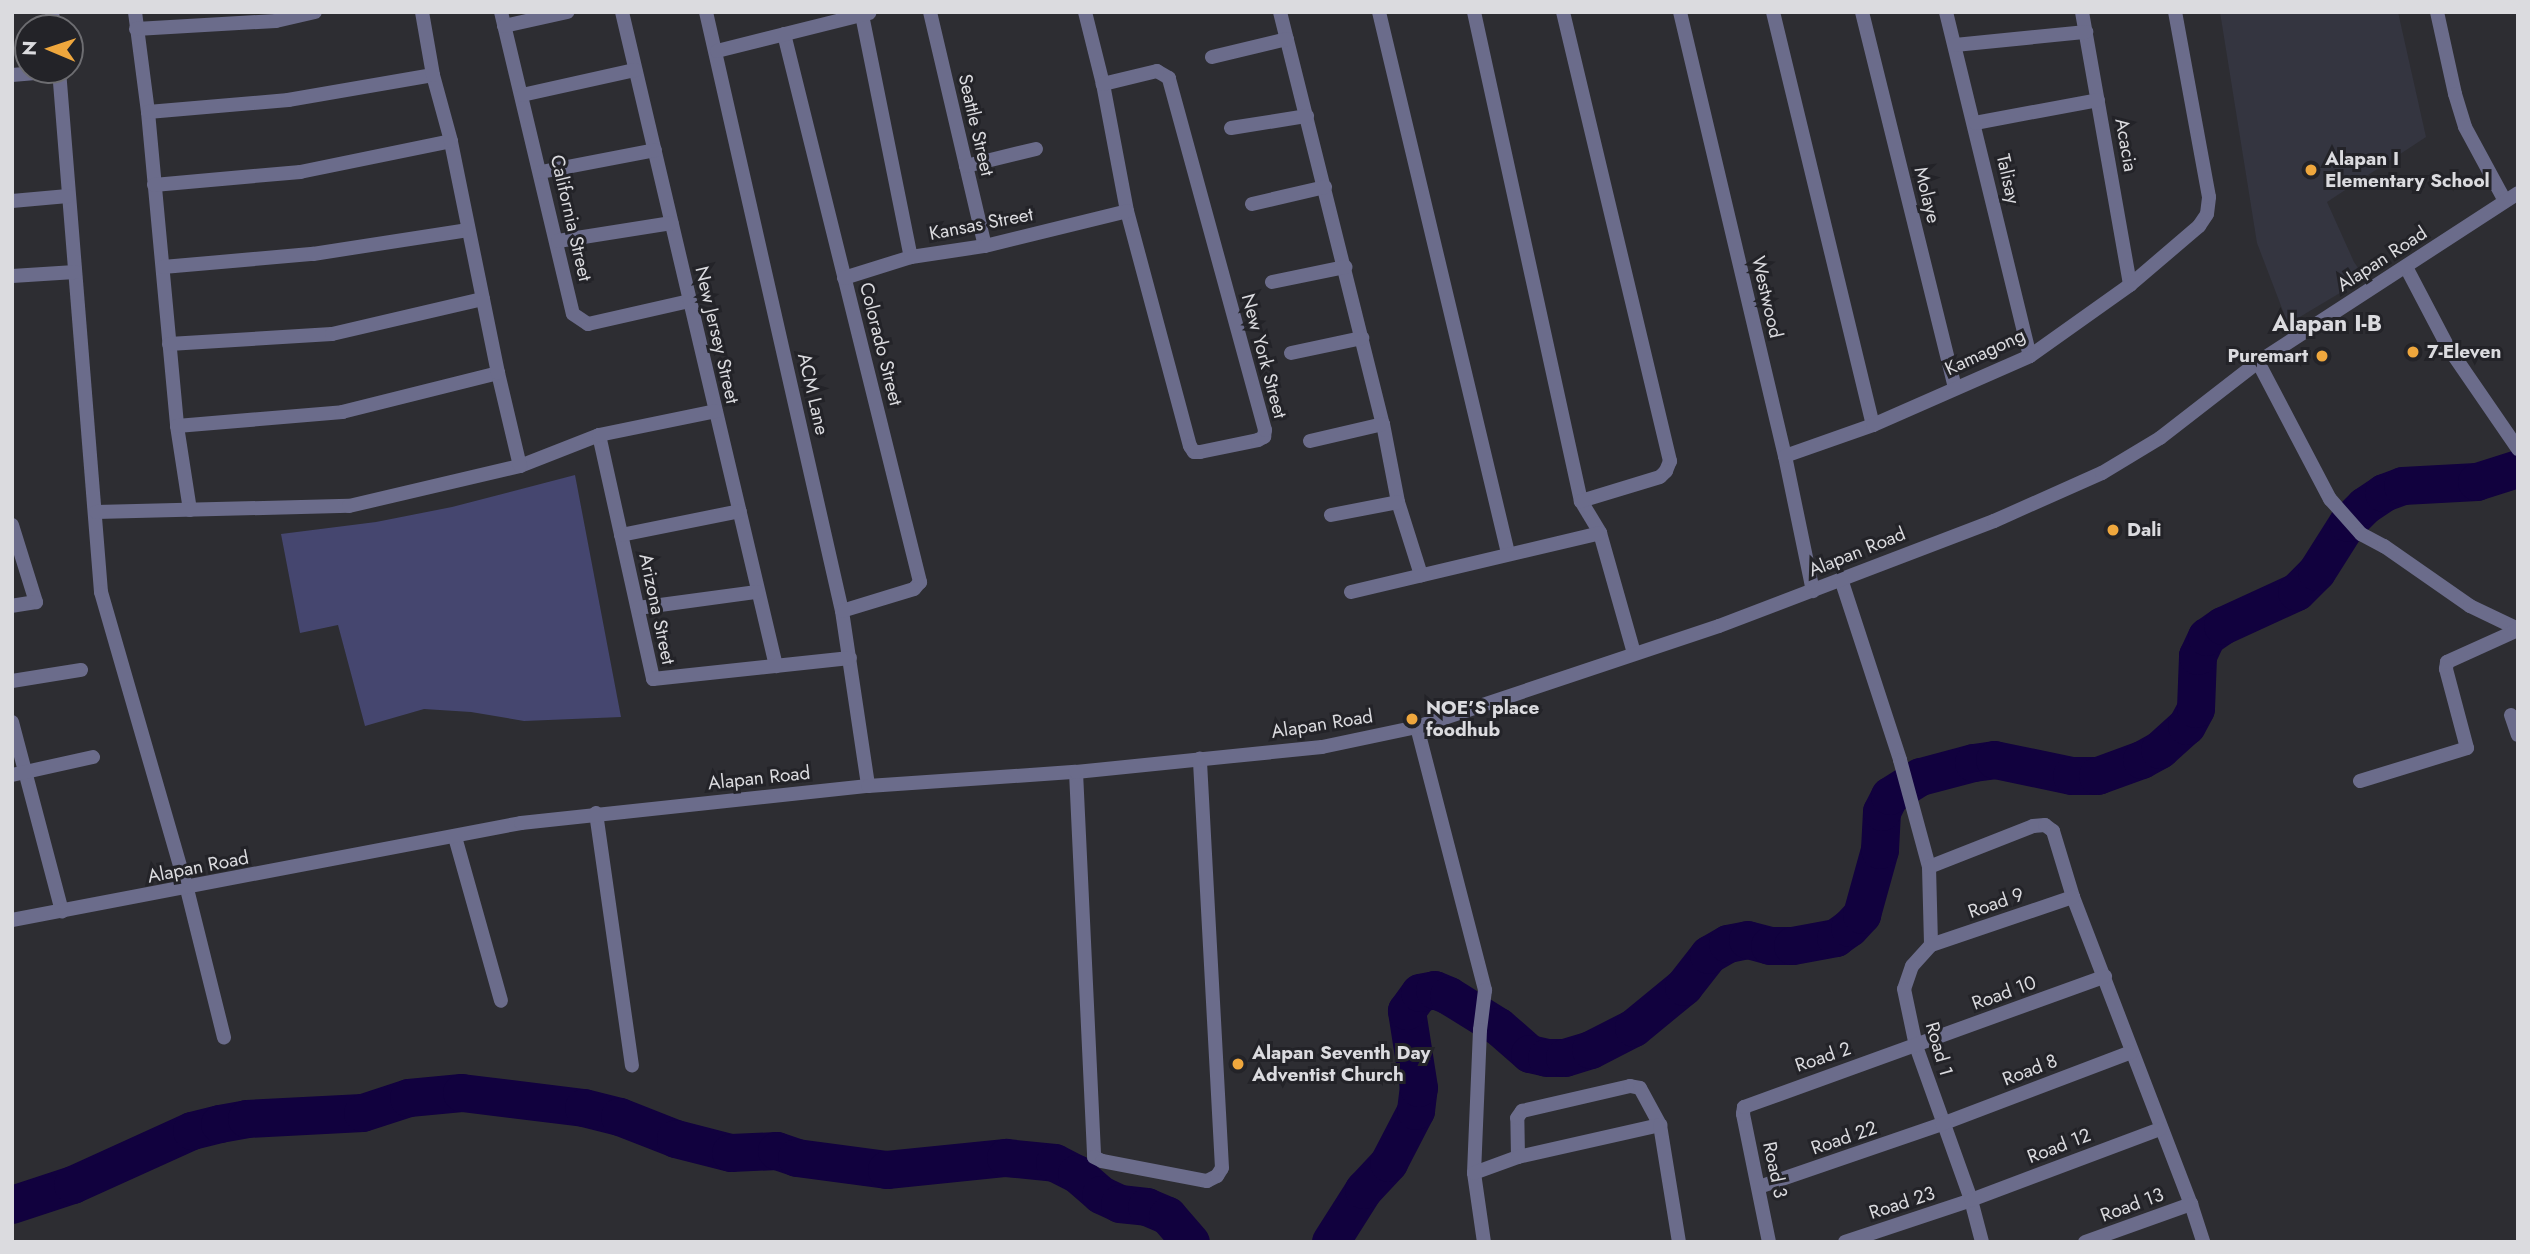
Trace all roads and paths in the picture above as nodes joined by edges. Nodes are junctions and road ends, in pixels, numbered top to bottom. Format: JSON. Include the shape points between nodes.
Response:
{"nodes":[{"id":1,"x":135,"y":12,"type":"edge"},
{"id":2,"x":315,"y":12,"type":"edge"},
{"id":3,"x":422,"y":12,"type":"edge"},
{"id":4,"x":567,"y":12,"type":"edge"},
{"id":5,"x":621,"y":12,"type":"edge"},
{"id":6,"x":706,"y":12,"type":"edge"},
{"id":7,"x":930,"y":12,"type":"edge"},
{"id":8,"x":1085,"y":12,"type":"edge"},
{"id":9,"x":1280,"y":12,"type":"edge"},
{"id":10,"x":1378,"y":12,"type":"edge"},
{"id":11,"x":1474,"y":12,"type":"edge"},
{"id":12,"x":1563,"y":12,"type":"edge"},
{"id":13,"x":1680,"y":12,"type":"edge"},
{"id":14,"x":1773,"y":12,"type":"edge"},
{"id":15,"x":1861,"y":12,"type":"edge"},
{"id":16,"x":1946,"y":12,"type":"edge"},
{"id":17,"x":2082,"y":12,"type":"edge"},
{"id":18,"x":2175,"y":12,"type":"edge"},
{"id":19,"x":2437,"y":12,"type":"edge"},
{"id":20,"x":866,"y":13,"type":"edge"},
{"id":21,"x":503,"y":19,"type":"edge"},
{"id":22,"x":136,"y":29,"type":"junction"},
{"id":23,"x":2086,"y":32,"type":"junction"},
{"id":24,"x":784,"y":34,"type":"junction"},
{"id":25,"x":1287,"y":39,"type":"junction"},
{"id":26,"x":1955,"y":45,"type":"junction"},
{"id":27,"x":717,"y":51,"type":"junction"},
{"id":28,"x":1212,"y":57,"type":"dead end"},
{"id":29,"x":635,"y":70,"type":"junction"},
{"id":30,"x":433,"y":75,"type":"junction"},
{"id":31,"x":1103,"y":83,"type":"junction"},
{"id":32,"x":60,"y":84,"type":"edge"},
{"id":33,"x":522,"y":95,"type":"junction"},
{"id":34,"x":2098,"y":100,"type":"junction"},
{"id":35,"x":148,"y":113,"type":"junction"},
{"id":36,"x":1307,"y":116,"type":"junction"},
{"id":37,"x":1975,"y":123,"type":"junction"},
{"id":38,"x":1231,"y":128,"type":"dead end"},
{"id":39,"x":452,"y":141,"type":"junction"},
{"id":40,"x":1036,"y":149,"type":"dead end"},
{"id":41,"x":655,"y":150,"type":"junction"},
{"id":42,"x":966,"y":166,"type":"junction"},
{"id":43,"x":541,"y":172,"type":"junction"},
{"id":44,"x":154,"y":186,"type":"junction"},
{"id":45,"x":1325,"y":187,"type":"junction"},
{"id":46,"x":2518,"y":192,"type":"edge"},
{"id":47,"x":68,"y":196,"type":"junction"},
{"id":48,"x":12,"y":201,"type":"edge"},
{"id":49,"x":2505,"y":201,"type":"junction"},
{"id":50,"x":1252,"y":204,"type":"dead end"},
{"id":51,"x":1126,"y":211,"type":"junction"},
{"id":52,"x":672,"y":223,"type":"junction"},
{"id":53,"x":468,"y":230,"type":"junction"},
{"id":54,"x":558,"y":242,"type":"junction"},
{"id":55,"x":985,"y":246,"type":"junction"},
{"id":56,"x":911,"y":257,"type":"junction"},
{"id":57,"x":163,"y":267,"type":"junction"},
{"id":58,"x":1345,"y":267,"type":"junction"},
{"id":59,"x":2406,"y":267,"type":"junction"},
{"id":60,"x":75,"y":272,"type":"junction"},
{"id":61,"x":12,"y":276,"type":"edge"},
{"id":62,"x":845,"y":278,"type":"junction"},
{"id":63,"x":1272,"y":282,"type":"dead end"},
{"id":64,"x":2130,"y":285,"type":"junction"},
{"id":65,"x":483,"y":299,"type":"junction"},
{"id":66,"x":689,"y":301,"type":"junction"},
{"id":67,"x":1362,"y":338,"type":"junction"},
{"id":68,"x":169,"y":344,"type":"junction"},
{"id":69,"x":1291,"y":353,"type":"dead end"},
{"id":70,"x":2030,"y":356,"type":"junction"},
{"id":71,"x":2258,"y":362,"type":"junction"},
{"id":72,"x":498,"y":373,"type":"junction"},
{"id":73,"x":1955,"y":387,"type":"junction"},
{"id":74,"x":716,"y":411,"type":"junction"},
{"id":75,"x":1383,"y":424,"type":"junction"},
{"id":76,"x":1873,"y":425,"type":"junction"},
{"id":77,"x":177,"y":426,"type":"junction"},
{"id":78,"x":599,"y":435,"type":"junction"},
{"id":79,"x":1310,"y":442,"type":"dead end"},
{"id":80,"x":2515,"y":446,"type":"edge"},
{"id":81,"x":1785,"y":456,"type":"junction"},
{"id":82,"x":520,"y":466,"type":"junction"},
{"id":83,"x":1581,"y":500,"type":"junction"},
{"id":84,"x":1398,"y":502,"type":"junction"},
{"id":85,"x":190,"y":510,"type":"junction"},
{"id":86,"x":740,"y":511,"type":"junction"},
{"id":87,"x":96,"y":512,"type":"junction"},
{"id":88,"x":1331,"y":515,"type":"dead end"},
{"id":89,"x":13,"y":530,"type":"edge"},
{"id":90,"x":1600,"y":533,"type":"junction"},
{"id":91,"x":621,"y":535,"type":"junction"},
{"id":92,"x":1508,"y":552,"type":"junction"},
{"id":93,"x":1421,"y":575,"type":"junction"},
{"id":94,"x":1841,"y":579,"type":"junction"},
{"id":95,"x":1813,"y":591,"type":"junction"},
{"id":96,"x":757,"y":592,"type":"junction"},
{"id":97,"x":1351,"y":592,"type":"dead end"},
{"id":98,"x":12,"y":606,"type":"edge"},
{"id":99,"x":638,"y":608,"type":"junction"},
{"id":100,"x":842,"y":611,"type":"junction"},
{"id":101,"x":2518,"y":630,"type":"edge"},
{"id":102,"x":1634,"y":653,"type":"junction"},
{"id":103,"x":850,"y":658,"type":"junction"},
{"id":104,"x":776,"y":666,"type":"junction"},
{"id":105,"x":81,"y":670,"type":"dead end"},
{"id":106,"x":12,"y":681,"type":"edge"},
{"id":107,"x":2511,"y":715,"type":"dead end"},
{"id":108,"x":12,"y":722,"type":"edge"},
{"id":109,"x":1417,"y":727,"type":"junction"},
{"id":110,"x":2518,"y":735,"type":"edge"},
{"id":111,"x":93,"y":757,"type":"dead end"},
{"id":112,"x":1200,"y":759,"type":"junction"},
{"id":113,"x":1076,"y":772,"type":"junction"},
{"id":114,"x":19,"y":774,"type":"edge"},
{"id":115,"x":2360,"y":781,"type":"dead end"},
{"id":116,"x":868,"y":786,"type":"junction"},
{"id":117,"x":596,"y":813,"type":"junction"},
{"id":118,"x":455,"y":836,"type":"junction"},
{"id":119,"x":1930,"y":867,"type":"junction"},
{"id":120,"x":187,"y":889,"type":"junction"},
{"id":121,"x":2073,"y":897,"type":"junction"},
{"id":122,"x":62,"y":911,"type":"junction"},
{"id":123,"x":12,"y":920,"type":"edge"},
{"id":124,"x":1931,"y":945,"type":"junction"},
{"id":125,"x":2105,"y":976,"type":"junction"},
{"id":126,"x":501,"y":1001,"type":"dead end"},
{"id":127,"x":224,"y":1037,"type":"dead end"},
{"id":128,"x":1916,"y":1046,"type":"junction"},
{"id":129,"x":2132,"y":1052,"type":"junction"},
{"id":130,"x":632,"y":1065,"type":"dead end"},
{"id":131,"x":1744,"y":1107,"type":"joint"},
{"id":132,"x":1942,"y":1124,"type":"junction"},
{"id":133,"x":1660,"y":1125,"type":"junction"},
{"id":134,"x":2160,"y":1129,"type":"junction"},
{"id":135,"x":1518,"y":1157,"type":"junction"},
{"id":136,"x":1474,"y":1173,"type":"junction"},
{"id":137,"x":1759,"y":1188,"type":"junction"},
{"id":138,"x":1971,"y":1200,"type":"junction"},
{"id":139,"x":2191,"y":1204,"type":"junction"},
{"id":140,"x":1484,"y":1242,"type":"edge"},
{"id":141,"x":1679,"y":1242,"type":"edge"},
{"id":142,"x":1769,"y":1242,"type":"edge"},
{"id":143,"x":1845,"y":1242,"type":"edge"},
{"id":144,"x":1982,"y":1242,"type":"edge"},
{"id":145,"x":2085,"y":1242,"type":"edge"},
{"id":146,"x":2203,"y":1242,"type":"edge"}],
"edges":[{"from":1,"to":22,"type":"street"},
{"from":2,"to":22,"type":"street","via":[[276,20]]},
{"from":3,"to":30,"type":"street"},
{"from":4,"to":21,"type":"street"},
{"from":5,"to":29,"type":"street","name":"New Jersey Street"},
{"from":6,"to":27,"type":"street","name":"ACM Lane"},
{"from":7,"to":42,"type":"street","name":"Seattle Street"},
{"from":8,"to":31,"type":"street","name":"New York Street"},
{"from":9,"to":25,"type":"street"},
{"from":10,"to":92,"type":"street"},
{"from":11,"to":83,"type":"street"},
{"from":12,"to":83,"type":"street","via":[[1670,461],[1660,477]]},
{"from":13,"to":81,"type":"street","name":"Westwood"},
{"from":14,"to":76,"type":"street"},
{"from":15,"to":73,"type":"street","name":"Molaye"},
{"from":16,"to":26,"type":"street","name":"Talisay"},
{"from":17,"to":23,"type":"street","name":"Acacia"},
{"from":18,"to":64,"type":"street","name":"Kamagong","via":[[2209,197],[2207,214]]},
{"from":19,"to":49,"type":"street","via":[[2465,127]]},
{"from":20,"to":24,"type":"street"},
{"from":20,"to":56,"type":"street"},
{"from":21,"to":33,"type":"street","name":"California Street"},
{"from":22,"to":35,"type":"street"},
{"from":23,"to":26,"type":"street"},
{"from":23,"to":34,"type":"street","name":"Acacia"},
{"from":24,"to":27,"type":"street"},
{"from":24,"to":62,"type":"street","name":"Colorado Street"},
{"from":25,"to":28,"type":"street"},
{"from":25,"to":36,"type":"street"},
{"from":26,"to":37,"type":"street","name":"Talisay"},
{"from":27,"to":100,"type":"street","name":"ACM Lane"},
{"from":29,"to":33,"type":"street"},
{"from":29,"to":41,"type":"street","name":"New Jersey Street"},
{"from":30,"to":35,"type":"street","via":[[288,100]]},
{"from":30,"to":39,"type":"street"},
{"from":31,"to":51,"type":"street","name":"New York Street"},
{"from":31,"to":51,"type":"street","name":"New York Street","via":[[1157,71],[1169,78],[1264,437],[1200,452],[1190,446]]},
{"from":32,"to":47,"type":"street"},
{"from":33,"to":43,"type":"street","name":"California Street"},
{"from":34,"to":37,"type":"street"},
{"from":34,"to":64,"type":"street","name":"Acacia"},
{"from":35,"to":44,"type":"street"},
{"from":36,"to":38,"type":"street"},
{"from":36,"to":45,"type":"street"},
{"from":37,"to":70,"type":"street","name":"Talisay"},
{"from":39,"to":44,"type":"street","via":[[300,172]]},
{"from":39,"to":53,"type":"street"},
{"from":40,"to":42,"type":"street"},
{"from":41,"to":43,"type":"street"},
{"from":41,"to":52,"type":"street","name":"New Jersey Street"},
{"from":42,"to":55,"type":"street","name":"Seattle Street"},
{"from":43,"to":54,"type":"street","name":"California Street"},
{"from":44,"to":57,"type":"street"},
{"from":45,"to":50,"type":"street"},
{"from":45,"to":58,"type":"street"},
{"from":46,"to":49,"type":"street","name":"Alapan Road"},
{"from":47,"to":48,"type":"street"},
{"from":47,"to":60,"type":"street"},
{"from":49,"to":59,"type":"street","name":"Alapan Road"},
{"from":51,"to":55,"type":"street","name":"Kansas Street"},
{"from":52,"to":54,"type":"street"},
{"from":52,"to":66,"type":"street","name":"New Jersey Street"},
{"from":53,"to":57,"type":"street","via":[[313,254]]},
{"from":53,"to":65,"type":"street"},
{"from":54,"to":66,"type":"street","name":"California Street","via":[[573,314],[579,321],[588,324]]},
{"from":55,"to":56,"type":"street","name":"Kansas Street"},
{"from":56,"to":62,"type":"street","name":"Kansas Street"},
{"from":57,"to":68,"type":"street"},
{"from":58,"to":63,"type":"street"},
{"from":58,"to":67,"type":"street"},
{"from":59,"to":71,"type":"street","name":"Alapan Road"},
{"from":59,"to":80,"type":"street","via":[[2448,346]]},
{"from":60,"to":61,"type":"street"},
{"from":60,"to":87,"type":"street"},
{"from":62,"to":100,"type":"street","name":"Colorado Street","via":[[920,582],[914,589]]},
{"from":64,"to":70,"type":"street","name":"Kamagong"},
{"from":65,"to":68,"type":"street","via":[[332,334]]},
{"from":65,"to":72,"type":"street"},
{"from":66,"to":74,"type":"street","name":"New Jersey Street"},
{"from":67,"to":69,"type":"street"},
{"from":67,"to":75,"type":"street"},
{"from":68,"to":77,"type":"street"},
{"from":70,"to":73,"type":"street","name":"Kamagong"},
{"from":71,"to":94,"type":"street","name":"Alapan Road","via":[[2160,438],[2102,473],[1994,521]]},
{"from":71,"to":101,"type":"street","via":[[2330,499],[2361,534],[2470,606]]},
{"from":72,"to":77,"type":"street","via":[[342,412]]},
{"from":72,"to":82,"type":"street"},
{"from":73,"to":76,"type":"street","name":"Kamagong"},
{"from":74,"to":78,"type":"street"},
{"from":74,"to":86,"type":"street","name":"New Jersey Street"},
{"from":75,"to":79,"type":"street"},
{"from":75,"to":84,"type":"street"},
{"from":76,"to":81,"type":"street","name":"Kamagong"},
{"from":77,"to":85,"type":"street"},
{"from":78,"to":82,"type":"street"},
{"from":78,"to":91,"type":"street","name":"Arizona Street"},
{"from":81,"to":95,"type":"street","name":"Westwood"},
{"from":82,"to":85,"type":"street","via":[[349,506]]},
{"from":83,"to":90,"type":"street"},
{"from":84,"to":88,"type":"street"},
{"from":84,"to":93,"type":"street"},
{"from":85,"to":87,"type":"street"},
{"from":86,"to":91,"type":"street"},
{"from":86,"to":96,"type":"street","name":"New Jersey Street"},
{"from":87,"to":120,"type":"street","via":[[101,592]]},
{"from":89,"to":98,"type":"street","via":[[36,602]]},
{"from":90,"to":92,"type":"street"},
{"from":90,"to":102,"type":"street"},
{"from":91,"to":99,"type":"street","name":"Arizona Street"},
{"from":92,"to":93,"type":"street"},
{"from":93,"to":97,"type":"street"},
{"from":94,"to":95,"type":"street","name":"Alapan Road"},
{"from":94,"to":119,"type":"street"},
{"from":95,"to":102,"type":"street","name":"Alapan Road"},
{"from":96,"to":99,"type":"street"},
{"from":96,"to":104,"type":"street","name":"New Jersey Street"},
{"from":99,"to":104,"type":"street","name":"Arizona Street","via":[[653,679]]},
{"from":100,"to":103,"type":"street","name":"ACM Lane"},
{"from":101,"to":115,"type":"street","via":[[2447,662],[2468,748]]},
{"from":102,"to":109,"type":"street","name":"Alapan Road"},
{"from":103,"to":104,"type":"street","name":"Arizona Street"},
{"from":103,"to":116,"type":"street","name":"ACM Lane"},
{"from":105,"to":106,"type":"street"},
{"from":107,"to":110,"type":"street"},
{"from":108,"to":114,"type":"street"},
{"from":109,"to":112,"type":"street","name":"Alapan Road","via":[[1334,745]]},
{"from":109,"to":136,"type":"street","via":[[1485,990]]},
{"from":111,"to":114,"type":"street"},
{"from":112,"to":113,"type":"street","name":"Alapan Road"},
{"from":112,"to":113,"type":"street","via":[[1222,1168],[1208,1181],[1094,1157]]},
{"from":113,"to":116,"type":"street","name":"Alapan Road"},
{"from":114,"to":122,"type":"street"},
{"from":116,"to":117,"type":"street","name":"Alapan Road"},
{"from":117,"to":118,"type":"street","name":"Alapan Road"},
{"from":117,"to":130,"type":"street"},
{"from":118,"to":120,"type":"street","name":"Alapan Road"},
{"from":118,"to":126,"type":"street"},
{"from":119,"to":121,"type":"street","via":[[2045,825],[2053,831]]},
{"from":119,"to":124,"type":"street"},
{"from":120,"to":122,"type":"street","name":"Alapan Road"},
{"from":120,"to":127,"type":"street"},
{"from":121,"to":124,"type":"street","name":"Road 9"},
{"from":121,"to":125,"type":"street"},
{"from":122,"to":123,"type":"street","name":"Alapan Road"},
{"from":124,"to":128,"type":"street","name":"Road 1","via":[[1912,966],[1903,989]]},
{"from":125,"to":128,"type":"street","name":"Road 10"},
{"from":125,"to":129,"type":"street"},
{"from":128,"to":131,"type":"street","name":"Road 2"},
{"from":128,"to":132,"type":"street","name":"Road 1"},
{"from":129,"to":132,"type":"street","name":"Road 8"},
{"from":129,"to":134,"type":"street"},
{"from":131,"to":137,"type":"street","name":"Road 3"},
{"from":132,"to":137,"type":"street","name":"Road 22"},
{"from":132,"to":138,"type":"street","name":"Road 1"},
{"from":133,"to":135,"type":"street"},
{"from":133,"to":135,"type":"street","via":[[1640,1088],[1630,1086],[1522,1111],[1517,1118]]},
{"from":133,"to":141,"type":"street"},
{"from":134,"to":138,"type":"street","name":"Road 12"},
{"from":134,"to":139,"type":"street"},
{"from":135,"to":136,"type":"street"},
{"from":136,"to":140,"type":"street"},
{"from":137,"to":142,"type":"street","name":"Road 3"},
{"from":138,"to":143,"type":"street","name":"Road 23"},
{"from":138,"to":144,"type":"street","name":"Road 1"},
{"from":139,"to":145,"type":"street","name":"Road 13"},
{"from":139,"to":146,"type":"street"}]}
